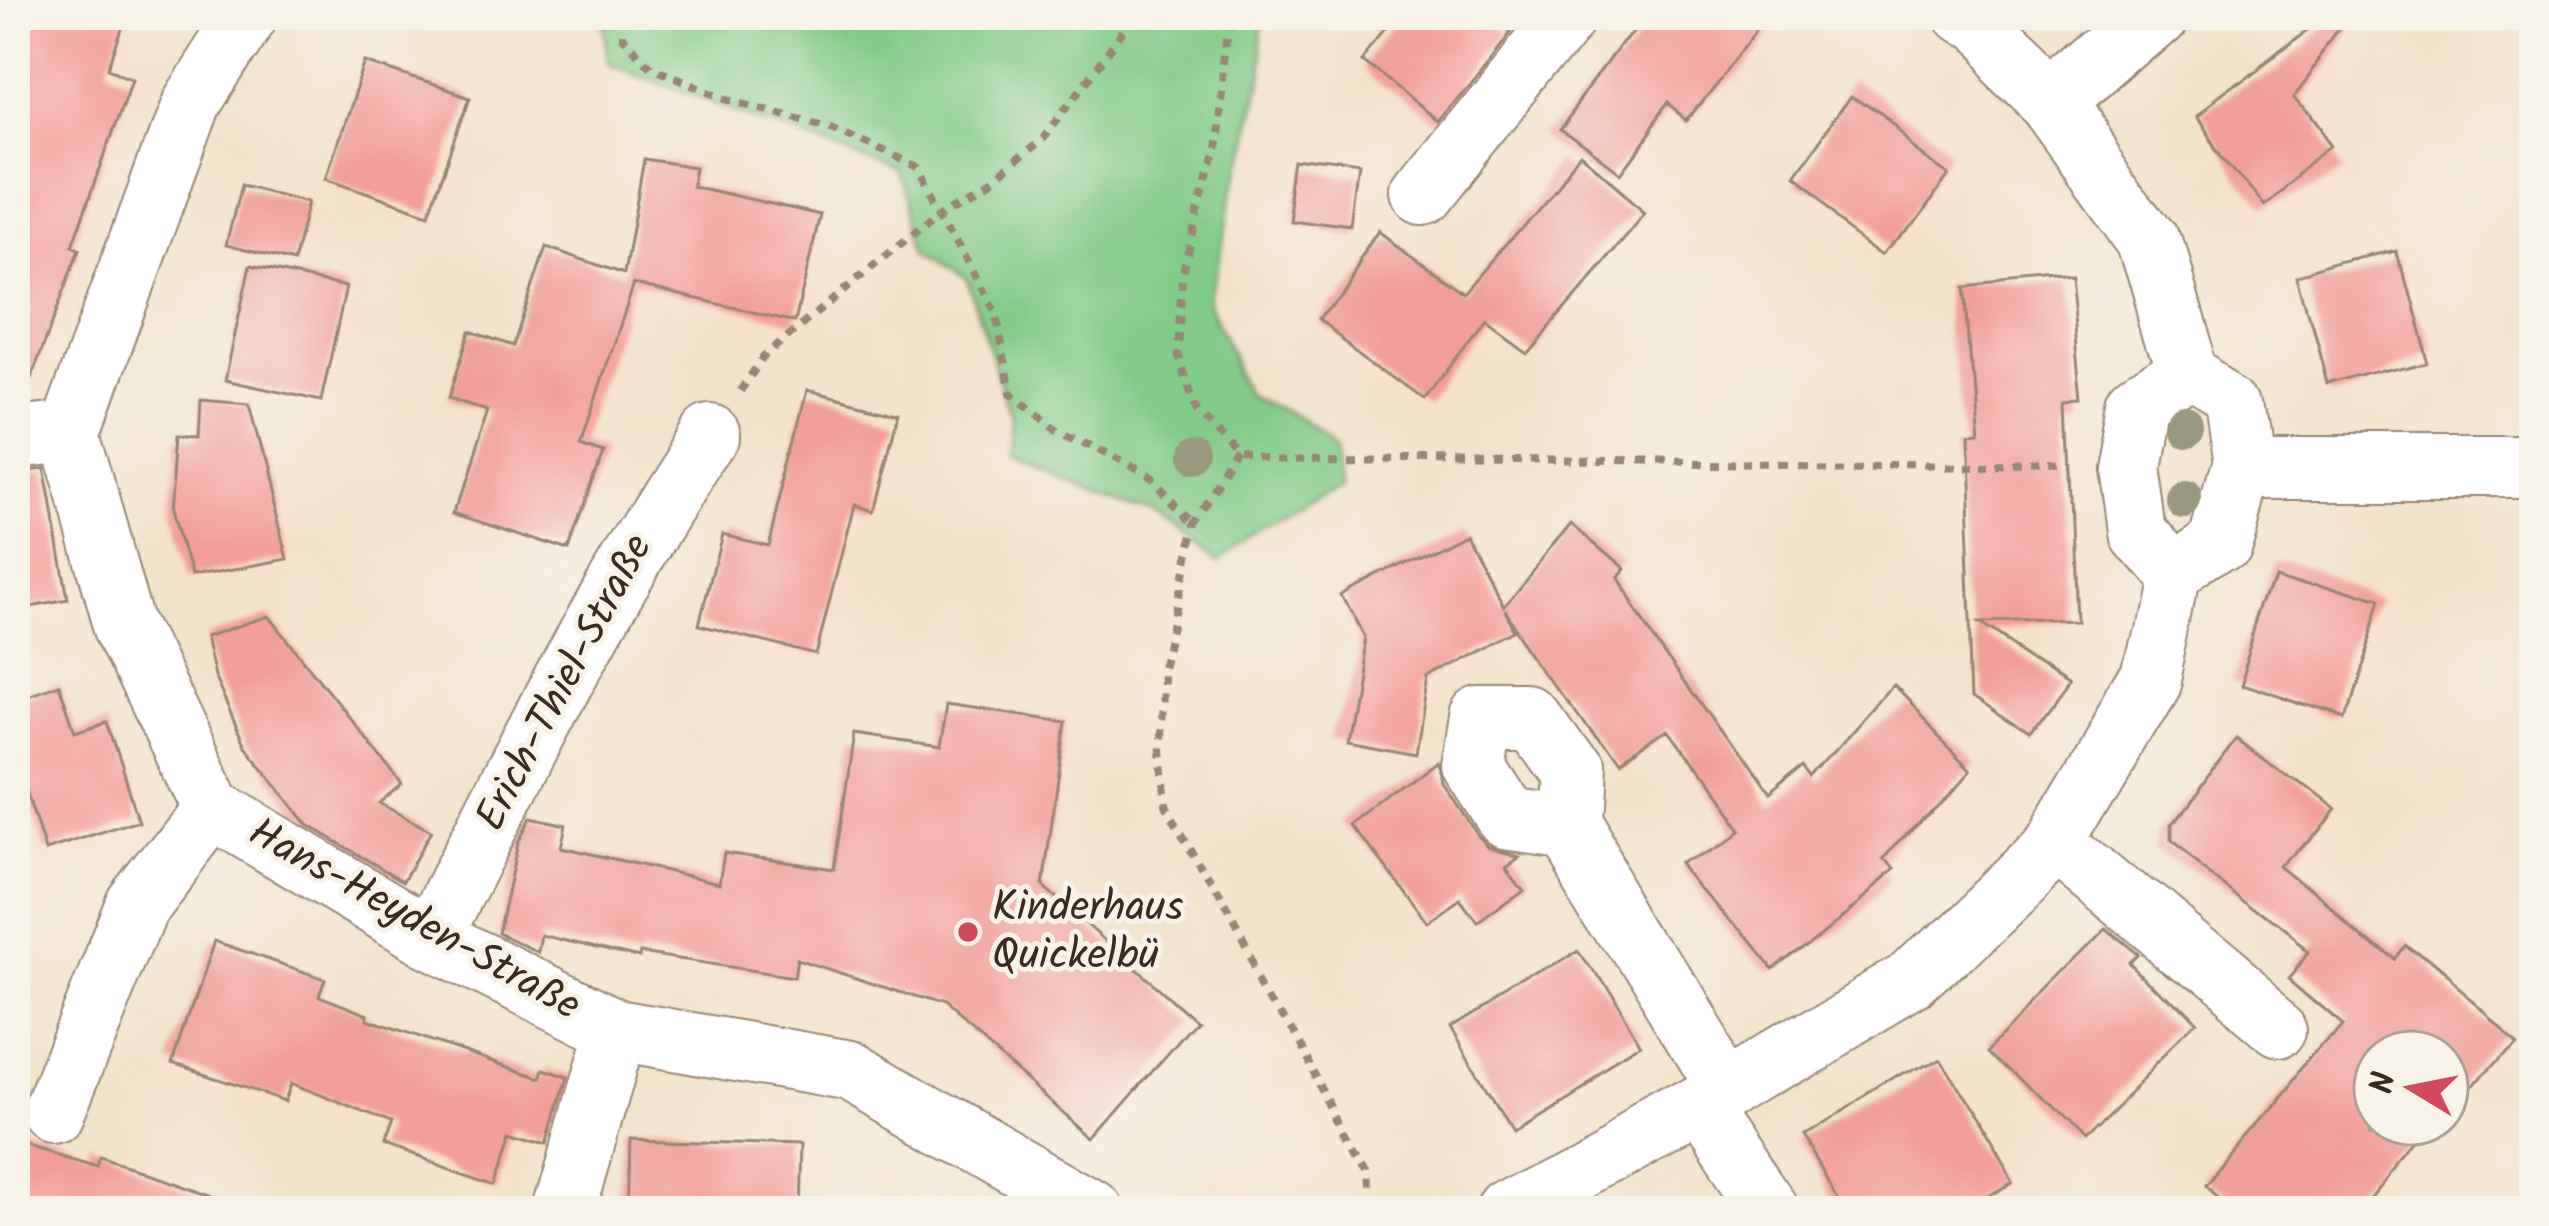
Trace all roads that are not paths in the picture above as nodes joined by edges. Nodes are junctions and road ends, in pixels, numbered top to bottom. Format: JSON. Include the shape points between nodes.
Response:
{"nodes":[{"id":1,"x":247,"y":15,"type":"edge"},
{"id":2,"x":1568,"y":15,"type":"edge"},
{"id":3,"x":1954,"y":15,"type":"edge"},
{"id":4,"x":2152,"y":15,"type":"edge"},
{"id":5,"x":2051,"y":103,"type":"junction"},
{"id":6,"x":1423,"y":195,"type":"dead end"},
{"id":7,"x":2188,"y":375,"type":"junction"},
{"id":8,"x":42,"y":435,"type":"edge"},
{"id":9,"x":710,"y":435,"type":"road end"},
{"id":10,"x":2242,"y":468,"type":"junction"},
{"id":11,"x":2534,"y":468,"type":"edge"},
{"id":12,"x":2173,"y":575,"type":"junction"},
{"id":13,"x":212,"y":808,"type":"junction"},
{"id":14,"x":1567,"y":825,"type":"dead end"},
{"id":15,"x":2055,"y":841,"type":"junction"},
{"id":16,"x":431,"y":938,"type":"junction"},
{"id":17,"x":2278,"y":1028,"type":"dead end"},
{"id":18,"x":616,"y":1030,"type":"junction"},
{"id":19,"x":1714,"y":1099,"type":"junction"},
{"id":20,"x":53,"y":1113,"type":"dead end"},
{"id":21,"x":565,"y":1211,"type":"edge"},
{"id":22,"x":1093,"y":1211,"type":"edge"},
{"id":23,"x":1508,"y":1211,"type":"edge"},
{"id":24,"x":1768,"y":1211,"type":"edge"}],
"edges":[{"from":1,"to":8,"type":"street","name":"Hans-Heyden-Straße","via":[[191,102]]},
{"from":2,"to":6,"type":"street"},
{"from":3,"to":5,"type":"street"},
{"from":4,"to":5,"type":"street"},
{"from":5,"to":7,"type":"street","via":[[2148,237]]},
{"from":7,"to":10,"type":"street","via":[[2232,400]]},
{"from":7,"to":12,"type":"street","via":[[2137,407],[2126,466],[2135,530]]},
{"from":8,"to":13,"type":"street","name":"Hans-Heyden-Straße"},
{"from":9,"to":16,"type":"street","name":"Erich-Thiel-Straße","via":[[645,533]]},
{"from":10,"to":11,"type":"street"},
{"from":10,"to":12,"type":"street","via":[[2220,545]]},
{"from":12,"to":15,"type":"street","via":[[2151,680]]},
{"from":13,"to":16,"type":"street","name":"Hans-Heyden-Straße"},
{"from":13,"to":20,"type":"street","name":"Hans-Heyden-Straße","via":[[136,905]]},
{"from":14,"to":19,"type":"street"},
{"from":15,"to":17,"type":"street"},
{"from":15,"to":19,"type":"street","via":[[1911,980]]},
{"from":16,"to":18,"type":"street","name":"Hans-Heyden-Straße"},
{"from":18,"to":21,"type":"street","name":"Hans-Heyden-Straße"},
{"from":18,"to":22,"type":"street","name":"Hans-Heyden-Straße","via":[[851,1072]]},
{"from":19,"to":23,"type":"street"},
{"from":19,"to":24,"type":"street"}]}
